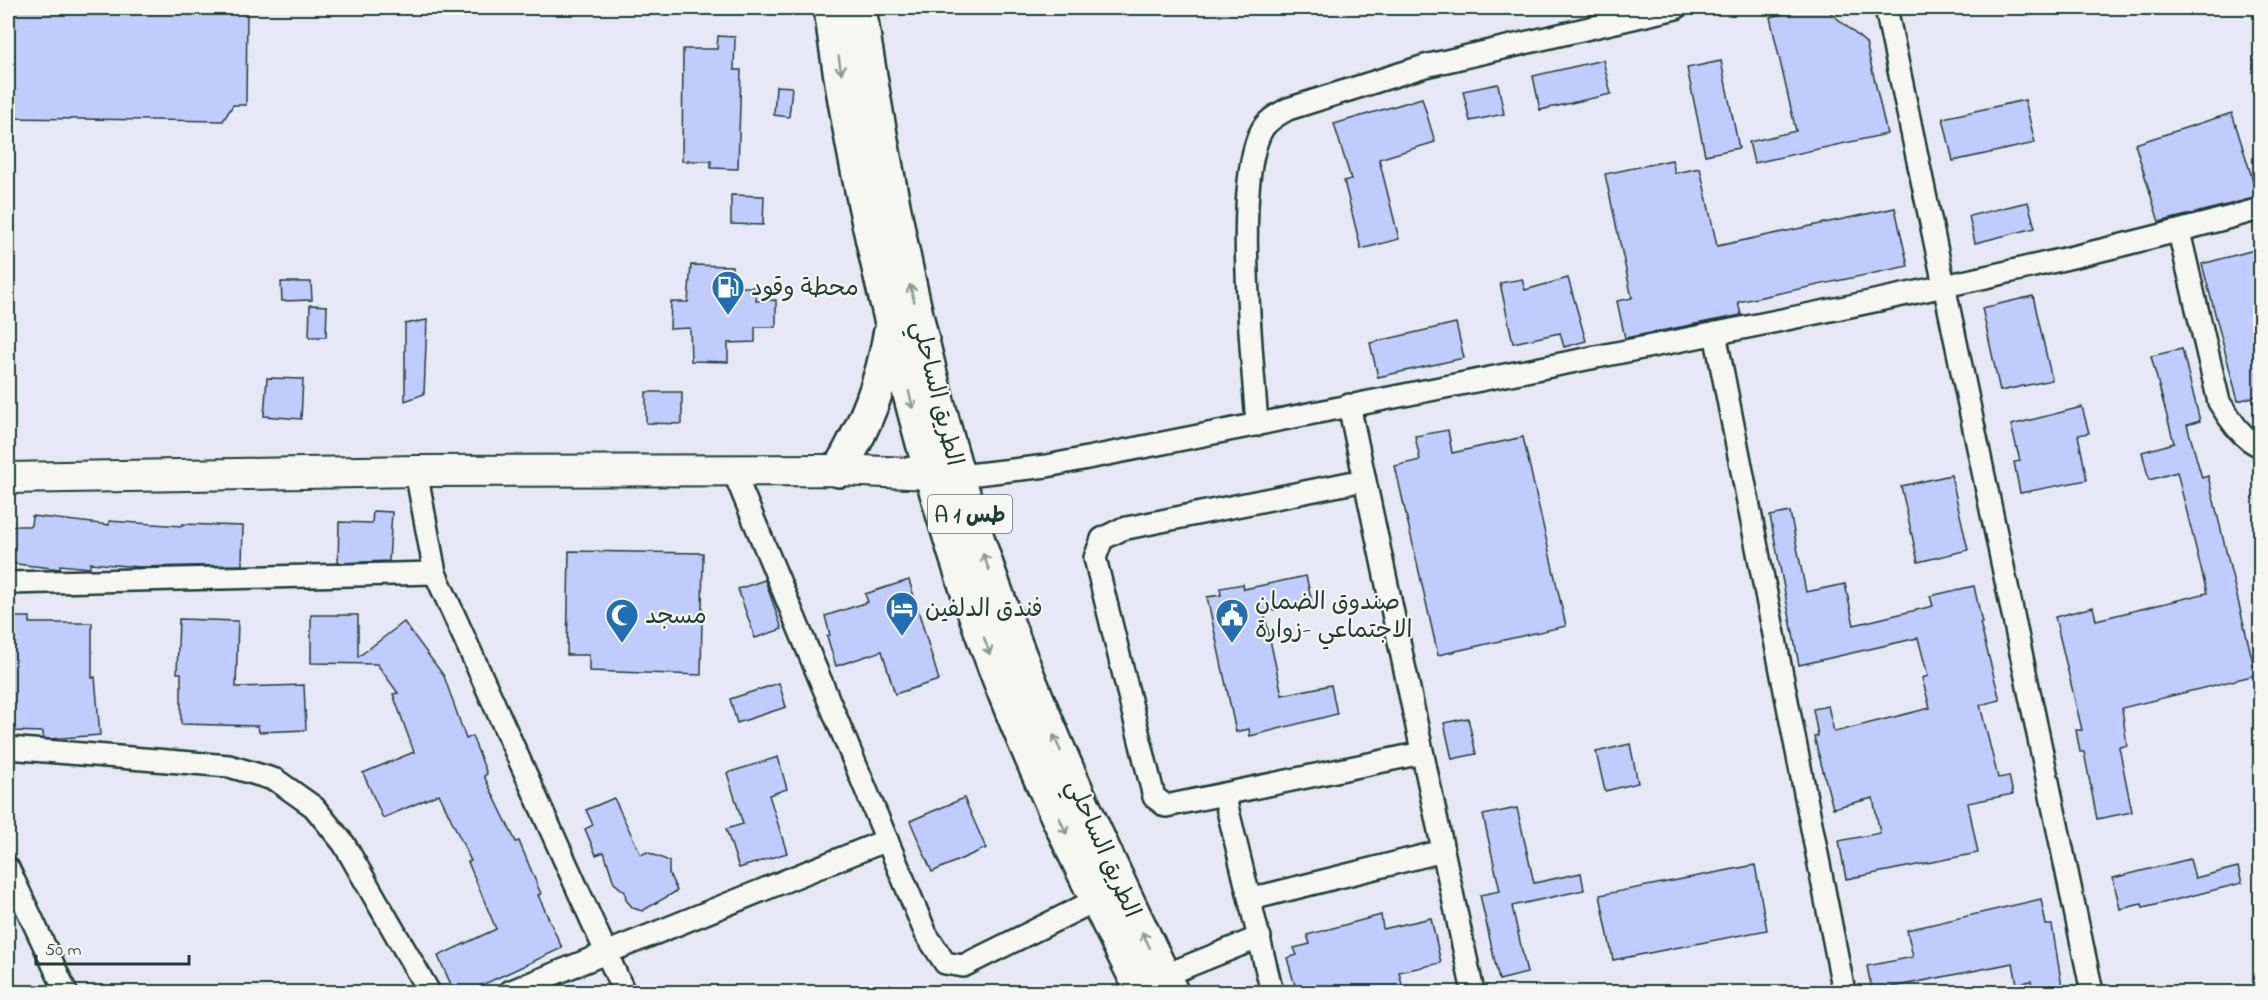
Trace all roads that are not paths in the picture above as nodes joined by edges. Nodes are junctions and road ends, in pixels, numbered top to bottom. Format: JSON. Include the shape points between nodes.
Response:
{"nodes":[{"id":1,"x":831,"y":8,"type":"edge"},
{"id":2,"x":859,"y":8,"type":"edge"},
{"id":3,"x":1676,"y":8,"type":"edge"},
{"id":4,"x":1886,"y":8,"type":"edge"},
{"id":5,"x":2260,"y":209,"type":"edge"},
{"id":6,"x":2179,"y":232,"type":"junction"},
{"id":7,"x":1942,"y":287,"type":"junction"},
{"id":8,"x":892,"y":325,"type":"junction"},
{"id":9,"x":1715,"y":333,"type":"junction"},
{"id":10,"x":1349,"y":405,"type":"junction"},
{"id":11,"x":1257,"y":425,"type":"junction"},
{"id":12,"x":2260,"y":446,"type":"edge"},
{"id":13,"x":733,"y":470,"type":"junction"},
{"id":14,"x":839,"y":470,"type":"junction"},
{"id":15,"x":416,"y":471,"type":"junction"},
{"id":16,"x":944,"y":474,"type":"junction"},
{"id":17,"x":8,"y":478,"type":"edge"},
{"id":18,"x":1365,"y":480,"type":"junction"},
{"id":19,"x":435,"y":573,"type":"junction"},
{"id":20,"x":8,"y":583,"type":"edge"},
{"id":21,"x":8,"y":748,"type":"edge"},
{"id":22,"x":1422,"y":753,"type":"junction"},
{"id":23,"x":1224,"y":794,"type":"junction"},
{"id":24,"x":887,"y":840,"type":"junction"},
{"id":25,"x":1443,"y":851,"type":"junction"},
{"id":26,"x":8,"y":868,"type":"edge"},
{"id":27,"x":1251,"y":899,"type":"junction"},
{"id":28,"x":1096,"y":900,"type":"junction"},
{"id":29,"x":1260,"y":938,"type":"junction"},
{"id":30,"x":606,"y":952,"type":"junction"},
{"id":31,"x":1159,"y":987,"type":"edge"},
{"id":32,"x":66,"y":993,"type":"edge"},
{"id":33,"x":429,"y":993,"type":"edge"},
{"id":34,"x":509,"y":993,"type":"edge"},
{"id":35,"x":624,"y":993,"type":"edge"},
{"id":36,"x":1272,"y":993,"type":"edge"},
{"id":37,"x":1473,"y":993,"type":"edge"},
{"id":38,"x":1844,"y":993,"type":"edge"},
{"id":39,"x":2092,"y":993,"type":"edge"}],
"edges":[{"from":1,"to":8,"type":"highway","name":"الطريق الساحلي","number":"A 1 طس","one_way":true,"via":[[855,157]]},
{"from":16,"to":2,"type":"highway","name":"الطريق الساحلي","number":"A 1 طس","one_way":true},
{"from":3,"to":11,"type":"street","via":[[1425,66],[1288,109],[1269,121],[1257,142],[1252,162],[1246,234]]},
{"from":4,"to":7,"type":"street"},
{"from":5,"to":6,"type":"street"},
{"from":6,"to":7,"type":"street"},
{"from":6,"to":12,"type":"street","via":[[2219,402],[2235,426]]},
{"from":7,"to":9,"type":"street"},
{"from":7,"to":39,"type":"street"},
{"from":8,"to":14,"type":"highway","via":[[875,401]]},
{"from":8,"to":16,"type":"highway","name":"الطريق الساحلي","number":"A 1 طس","one_way":true},
{"from":9,"to":10,"type":"street"},
{"from":9,"to":38,"type":"street"},
{"from":10,"to":11,"type":"street"},
{"from":10,"to":18,"type":"street"},
{"from":11,"to":16,"type":"street","via":[[1023,470]]},
{"from":13,"to":14,"type":"street"},
{"from":13,"to":15,"type":"street"},
{"from":13,"to":24,"type":"street"},
{"from":14,"to":16,"type":"street"},
{"from":15,"to":17,"type":"street"},
{"from":15,"to":19,"type":"street"},
{"from":16,"to":28,"type":"highway","name":"الطريق الساحلي","number":"A 1 طس","one_way":true,"via":[[996,670]]},
{"from":31,"to":16,"type":"highway","name":"الطريق الساحلي","number":"A 1 طس","one_way":true,"via":[[1048,723],[981,548]]},
{"from":18,"to":22,"type":"street"},
{"from":18,"to":23,"type":"street","via":[[1122,529],[1102,539],[1095,558],[1154,797],[1166,806]]},
{"from":19,"to":20,"type":"street"},
{"from":19,"to":30,"type":"street"},
{"from":21,"to":33,"type":"street","via":[[229,766],[276,780],[314,807],[344,844]]},
{"from":22,"to":23,"type":"street"},
{"from":22,"to":25,"type":"street"},
{"from":23,"to":27,"type":"street"},
{"from":24,"to":28,"type":"street","via":[[926,934],[945,963],[963,966]]},
{"from":24,"to":30,"type":"street"},
{"from":25,"to":27,"type":"street"},
{"from":25,"to":37,"type":"street"},
{"from":26,"to":32,"type":"street"},
{"from":27,"to":29,"type":"street"},
{"from":28,"to":31,"type":"highway","name":"الطريق الساحلي","number":"A 1 طس"},
{"from":29,"to":31,"type":"street"},
{"from":29,"to":36,"type":"street"},
{"from":30,"to":34,"type":"street"},
{"from":30,"to":35,"type":"street"}]}
